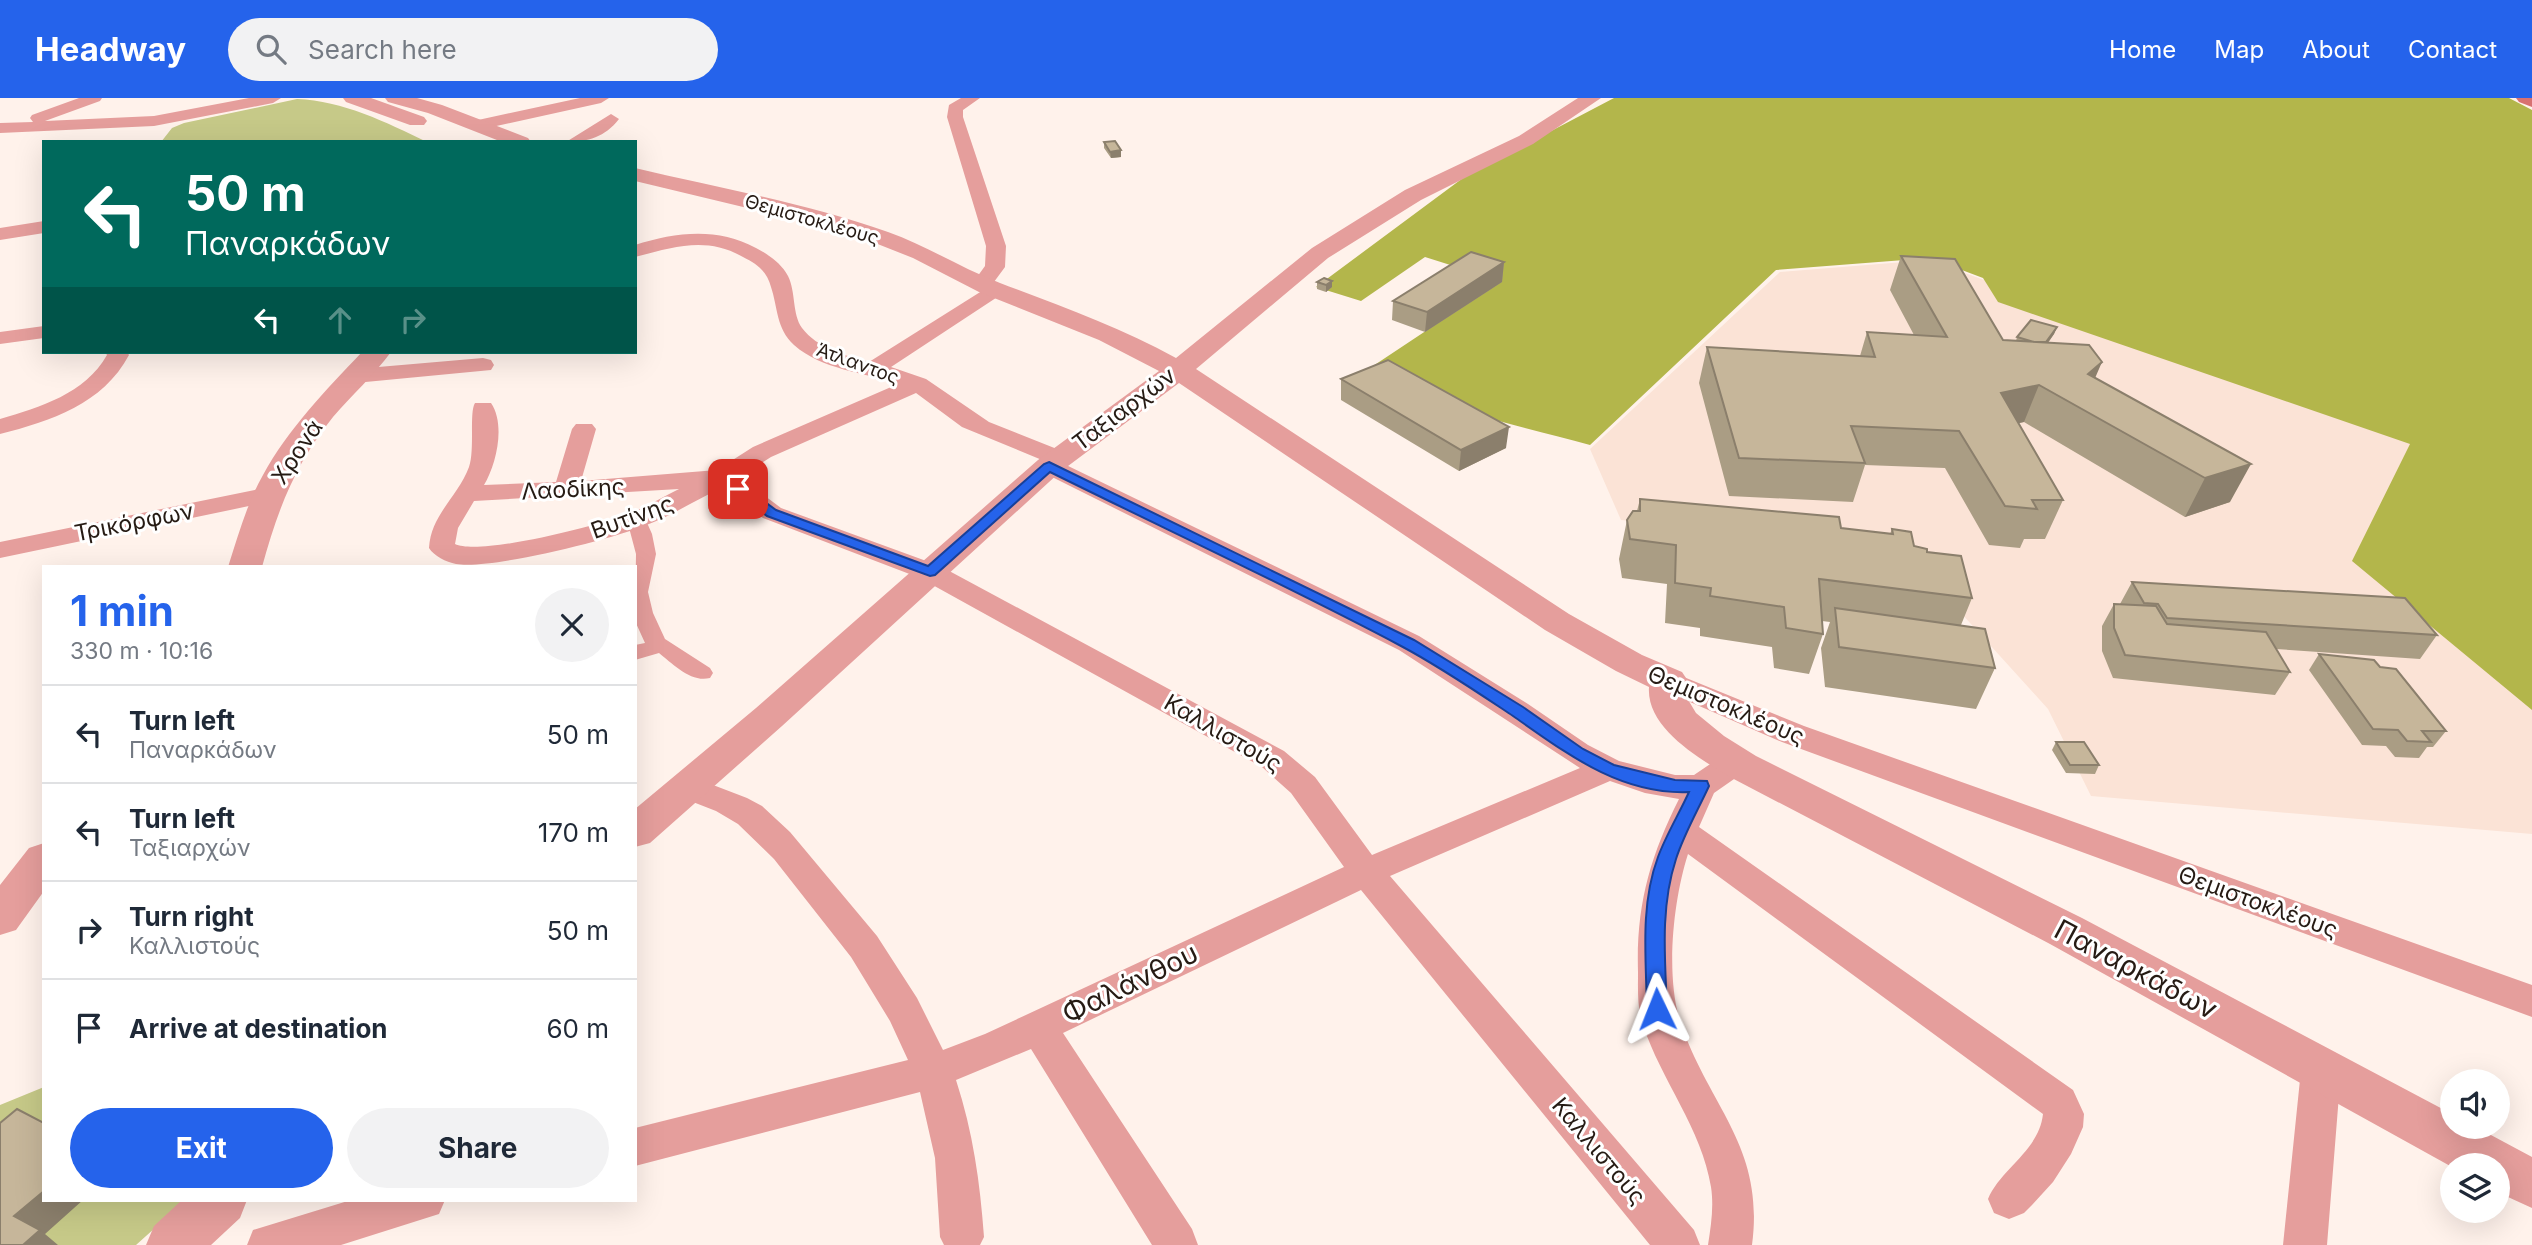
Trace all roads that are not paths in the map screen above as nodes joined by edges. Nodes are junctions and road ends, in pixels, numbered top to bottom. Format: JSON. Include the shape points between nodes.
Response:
{"nodes":[{"id":1,"x":94,"y":98,"type":"edge"},
{"id":2,"x":273,"y":98,"type":"edge"},
{"id":3,"x":354,"y":98,"type":"edge"},
{"id":4,"x":395,"y":98,"type":"edge"},
{"id":5,"x":601,"y":98,"type":"edge"},
{"id":6,"x":972,"y":98,"type":"edge"},
{"id":7,"x":1591,"y":98,"type":"edge"},
{"id":8,"x":2526,"y":98,"type":"edge"},
{"id":9,"x":2532,"y":101,"type":"edge"},
{"id":10,"x":611,"y":119,"type":"dead end"},
{"id":11,"x":8,"y":128,"type":"edge"},
{"id":12,"x":474,"y":134,"type":"edge"},
{"id":13,"x":0,"y":136,"type":"edge"},
{"id":14,"x":509,"y":140,"type":"edge"},
{"id":15,"x":578,"y":140,"type":"edge"},
{"id":16,"x":637,"y":174,"type":"edge"},
{"id":17,"x":637,"y":191,"type":"edge"},
{"id":18,"x":42,"y":227,"type":"edge"},
{"id":19,"x":0,"y":234,"type":"edge"},
{"id":20,"x":637,"y":251,"type":"edge"},
{"id":21,"x":990,"y":287,"type":"junction"},
{"id":22,"x":42,"y":332,"type":"edge"},
{"id":23,"x":0,"y":338,"type":"edge"},
{"id":24,"x":118,"y":354,"type":"edge"},
{"id":25,"x":375,"y":354,"type":"edge"},
{"id":26,"x":483,"y":365,"type":"dead end"},
{"id":27,"x":873,"y":369,"type":"junction"},
{"id":28,"x":1178,"y":370,"type":"junction"},
{"id":29,"x":355,"y":376,"type":"junction"},
{"id":30,"x":917,"y":384,"type":"junction"},
{"id":31,"x":483,"y":408,"type":"dead end"},
{"id":32,"x":0,"y":427,"type":"edge"},
{"id":33,"x":584,"y":429,"type":"dead end"},
{"id":34,"x":1054,"y":462,"type":"junction"},
{"id":35,"x":723,"y":477,"type":"junction"},
{"id":36,"x":566,"y":490,"type":"junction"},
{"id":37,"x":464,"y":494,"type":"junction"},
{"id":38,"x":268,"y":495,"type":"junction"},
{"id":39,"x":637,"y":520,"type":"junction"},
{"id":40,"x":0,"y":550,"type":"edge"},
{"id":41,"x":485,"y":561,"type":"edge"},
{"id":42,"x":246,"y":565,"type":"edge"},
{"id":43,"x":930,"y":572,"type":"junction"},
{"id":44,"x":637,"y":588,"type":"edge"},
{"id":45,"x":637,"y":598,"type":"edge"},
{"id":46,"x":646,"y":649,"type":"edge"},
{"id":47,"x":702,"y":673,"type":"dead end"},
{"id":48,"x":1669,"y":681,"type":"junction"},
{"id":49,"x":1608,"y":769,"type":"junction"},
{"id":50,"x":1718,"y":774,"type":"junction"},
{"id":51,"x":687,"y":786,"type":"junction"},
{"id":52,"x":637,"y":830,"type":"edge"},
{"id":53,"x":1679,"y":830,"type":"junction"},
{"id":54,"x":42,"y":862,"type":"edge"},
{"id":55,"x":1366,"y":872,"type":"junction"},
{"id":56,"x":0,"y":918,"type":"edge"},
{"id":57,"x":2532,"y":1001,"type":"edge"},
{"id":58,"x":1038,"y":1027,"type":"junction"},
{"id":59,"x":2321,"y":1070,"type":"junction"},
{"id":60,"x":933,"y":1071,"type":"junction"},
{"id":61,"x":637,"y":1146,"type":"edge"},
{"id":62,"x":2532,"y":1184,"type":"edge"},
{"id":63,"x":2009,"y":1199,"type":"dead end"},
{"id":64,"x":219,"y":1202,"type":"edge"},
{"id":65,"x":417,"y":1202,"type":"edge"},
{"id":66,"x":962,"y":1237,"type":"dead end"},
{"id":67,"x":1176,"y":1244,"type":"edge"},
{"id":68,"x":173,"y":1245,"type":"edge"},
{"id":69,"x":269,"y":1245,"type":"edge"},
{"id":70,"x":1678,"y":1245,"type":"edge"},
{"id":71,"x":1730,"y":1245,"type":"edge"},
{"id":72,"x":2305,"y":1245,"type":"edge"}],
"edges":[{"from":1,"to":11,"type":"street"},
{"from":2,"to":11,"type":"street","via":[[153,129]]},
{"from":3,"to":12,"type":"street"},
{"from":4,"to":12,"type":"street"},
{"from":5,"to":12,"type":"street"},
{"from":6,"to":21,"type":"street","via":[[955,108],[955,117],[996,246]]},
{"from":7,"to":28,"type":"street","name":"Ταξιαρχών","via":[[1526,140],[1437,182],[1347,234]]},
{"from":8,"to":9,"type":"main road"},
{"from":10,"to":15,"type":"street"},
{"from":11,"to":13,"type":"street"},
{"from":12,"to":14,"type":"street"},
{"from":16,"to":21,"type":"street","name":"Θεμιστοκλέους","via":[[879,237]]},
{"from":17,"to":21,"type":"street","name":"Θεμιστοκλέους"},
{"from":18,"to":19,"type":"street"},
{"from":20,"to":27,"type":"street","name":"Άτλαντος","via":[[698,237],[727,241],[765,262],[779,277],[784,310],[802,341],[826,356]]},
{"from":21,"to":27,"type":"street"},
{"from":21,"to":28,"type":"street","name":"Θεμιστοκλέους","via":[[1116,337]]},
{"from":22,"to":23,"type":"street"},
{"from":24,"to":32,"type":"street","via":[[113,369],[97,384],[50,410]]},
{"from":25,"to":29,"type":"street","name":"Χρονά"},
{"from":26,"to":29,"type":"street"},
{"from":27,"to":30,"type":"street","name":"Άτλαντος"},
{"from":28,"to":34,"type":"street","name":"Ταξιαρχών"},
{"from":28,"to":48,"type":"street","name":"Θεμιστοκλέους","via":[[1557,622]]},
{"from":29,"to":38,"type":"street","name":"Χρονά","via":[[297,446]]},
{"from":30,"to":34,"type":"street","name":"Άτλαντος","via":[[968,421]]},
{"from":30,"to":35,"type":"street","name":"Βυτίνης","via":[[762,452]]},
{"from":31,"to":37,"type":"street","via":[[479,473]]},
{"from":33,"to":36,"type":"street"},
{"from":34,"to":43,"type":"street","name":"Ταξιαρχών"},
{"from":34,"to":49,"type":"street","name":"Παναρκάδων","via":[[1409,643]]},
{"from":35,"to":36,"type":"street","name":"Λαοδίκης"},
{"from":35,"to":39,"type":"street","name":"Βυτίνης"},
{"from":35,"to":43,"type":"street","name":"Καλλιστούς","via":[[772,513]]},
{"from":36,"to":37,"type":"street","name":"Λαοδίκης"},
{"from":37,"to":41,"type":"street","name":"Βυτίνης","via":[[442,548],[449,554]]},
{"from":38,"to":40,"type":"street","name":"Τρικόρφων"},
{"from":38,"to":42,"type":"street","name":"Χρονά"},
{"from":39,"to":41,"type":"street","name":"Βυτίνης"},
{"from":39,"to":44,"type":"street","via":[[647,556]]},
{"from":43,"to":51,"type":"street","name":"Ταξιαρχών"},
{"from":43,"to":55,"type":"street","name":"Καλλιστούς","via":[[1273,759],[1303,785]]},
{"from":45,"to":46,"type":"street","via":[[648,620]]},
{"from":46,"to":47,"type":"street","via":[[662,645]]},
{"from":48,"to":50,"type":"street","name":"Παναρκάδων","via":[[1668,698]]},
{"from":48,"to":57,"type":"street","name":"Θεμιστοκλέους","via":[[1793,734]]},
{"from":49,"to":50,"type":"street","name":"Παναρκάδων","via":[[1675,787]]},
{"from":49,"to":55,"type":"street","name":"Φαλάνθου"},
{"from":50,"to":53,"type":"street"},
{"from":50,"to":59,"type":"street","name":"Παναρκάδων","via":[[1769,782],[2066,930]]},
{"from":51,"to":52,"type":"street","name":"Ταξιαρχών"},
{"from":51,"to":60,"type":"street","via":[[749,815],[789,854],[874,960]]},
{"from":53,"to":63,"type":"street","via":[[2059,1103],[2064,1113],[2060,1135],[2031,1178]]},
{"from":53,"to":71,"type":"street","via":[[1657,895],[1657,1009],[1731,1173],[1734,1212]]},
{"from":54,"to":56,"type":"street"},
{"from":55,"to":58,"type":"street","name":"Φαλάνθου"},
{"from":55,"to":70,"type":"street","name":"Καλλιστούς"},
{"from":58,"to":60,"type":"street","name":"Φαλάνθου"},
{"from":58,"to":67,"type":"street"},
{"from":59,"to":62,"type":"street","name":"Παναρκάδων"},
{"from":59,"to":72,"type":"street"},
{"from":60,"to":61,"type":"street","name":"Φαλάνθου"},
{"from":60,"to":66,"type":"street","via":[[954,1147]]},
{"from":64,"to":68,"type":"street"},
{"from":65,"to":69,"type":"street"}]}
